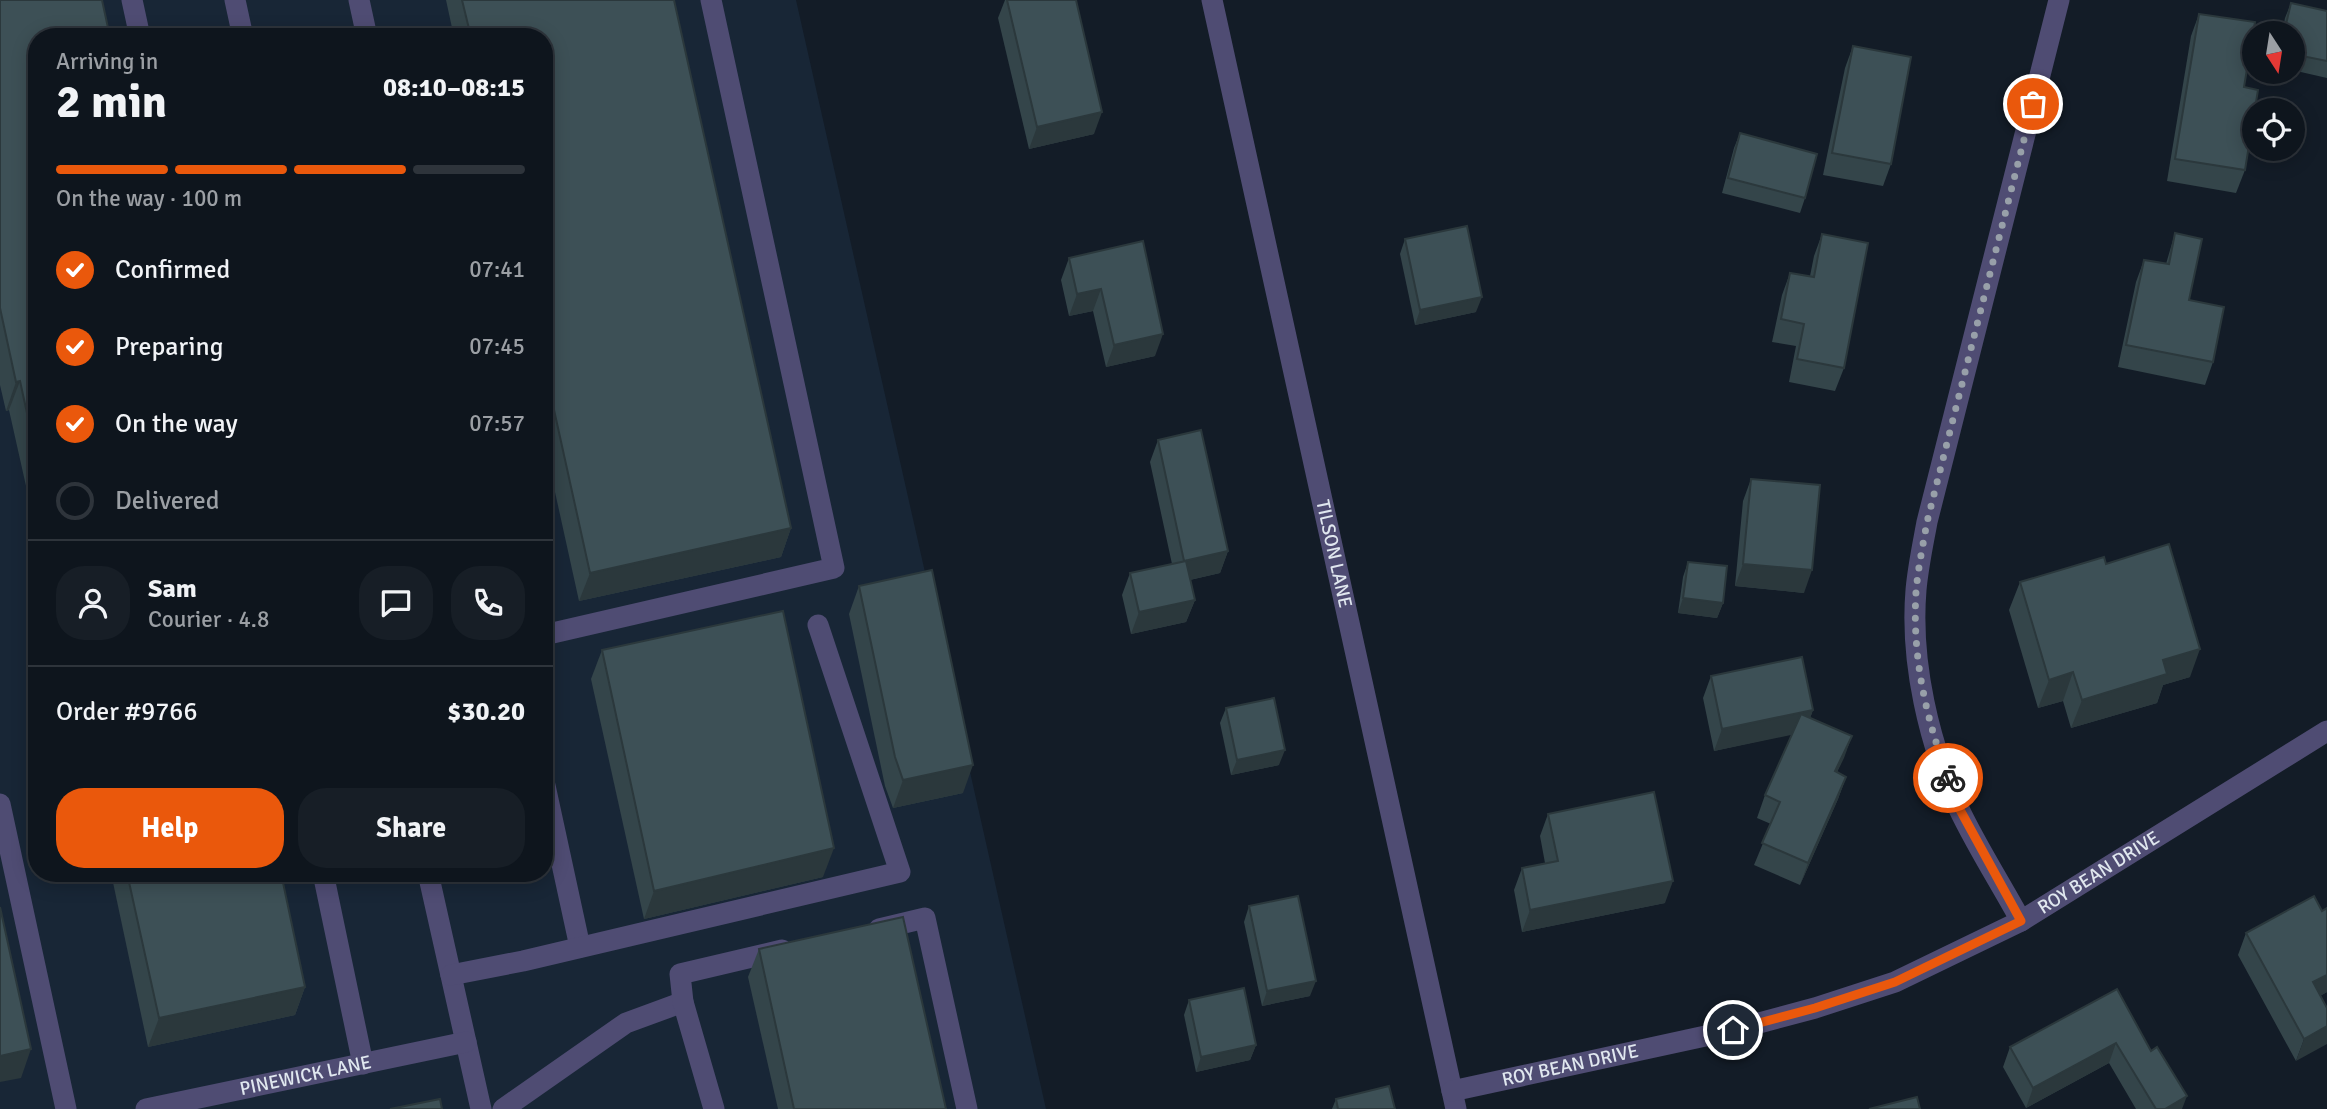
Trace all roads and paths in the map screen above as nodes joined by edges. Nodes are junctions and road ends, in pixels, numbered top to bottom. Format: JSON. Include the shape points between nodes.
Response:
{"nodes":[{"id":1,"x":132,"y":0,"type":"edge"},
{"id":2,"x":235,"y":0,"type":"edge"},
{"id":3,"x":359,"y":0,"type":"edge"},
{"id":4,"x":711,"y":0,"type":"edge"},
{"id":5,"x":1212,"y":0,"type":"edge"},
{"id":6,"x":2059,"y":0,"type":"edge"},
{"id":7,"x":138,"y":28,"type":"edge"},
{"id":8,"x":241,"y":28,"type":"edge"},
{"id":9,"x":365,"y":28,"type":"edge"},
{"id":10,"x":818,"y":625,"type":"dead end"},
{"id":11,"x":553,"y":633,"type":"edge"},
{"id":12,"x":2327,"y":732,"type":"edge"},
{"id":13,"x":0,"y":804,"type":"edge"},
{"id":14,"x":553,"y":822,"type":"edge"},
{"id":15,"x":325,"y":882,"type":"edge"},
{"id":16,"x":430,"y":882,"type":"edge"},
{"id":17,"x":2021,"y":921,"type":"junction"},
{"id":18,"x":857,"y":934,"type":"edge"},
{"id":19,"x":803,"y":946,"type":"edge"},
{"id":20,"x":580,"y":947,"type":"junction"},
{"id":21,"x":451,"y":975,"type":"junction"},
{"id":22,"x":683,"y":1002,"type":"junction"},
{"id":23,"x":466,"y":1042,"type":"junction"},
{"id":24,"x":363,"y":1064,"type":"junction"},
{"id":25,"x":1454,"y":1100,"type":"edge"},
{"id":26,"x":66,"y":1109,"type":"edge"},
{"id":27,"x":146,"y":1109,"type":"edge"},
{"id":28,"x":481,"y":1109,"type":"edge"},
{"id":29,"x":503,"y":1109,"type":"edge"},
{"id":30,"x":714,"y":1109,"type":"edge"},
{"id":31,"x":967,"y":1109,"type":"edge"}],
"edges":[{"from":1,"to":7,"type":"street"},
{"from":2,"to":8,"type":"street"},
{"from":3,"to":9,"type":"street"},
{"from":4,"to":11,"type":"street","via":[[834,568]]},
{"from":5,"to":25,"type":"street","name":"TILSON LANE"},
{"from":6,"to":17,"type":"street","via":[[1927,522],[1916,591],[1916,646],[1923,699],[1940,757],[1959,808]]},
{"from":10,"to":20,"type":"street","via":[[900,872]]},
{"from":12,"to":17,"type":"street","name":"ROY BEAN DRIVE"},
{"from":13,"to":26,"type":"street"},
{"from":14,"to":20,"type":"street"},
{"from":15,"to":24,"type":"street"},
{"from":16,"to":21,"type":"street"},
{"from":17,"to":25,"type":"street","name":"ROY BEAN DRIVE","via":[[1895,982],[1815,1008]]},
{"from":18,"to":31,"type":"street","via":[[925,918]]},
{"from":19,"to":22,"type":"street","via":[[680,974]]},
{"from":20,"to":21,"type":"street"},
{"from":21,"to":23,"type":"street"},
{"from":22,"to":29,"type":"street","via":[[626,1023]]},
{"from":22,"to":30,"type":"street"},
{"from":23,"to":24,"type":"street","name":"PINEWICK LANE"},
{"from":23,"to":28,"type":"street"},
{"from":24,"to":27,"type":"street","name":"PINEWICK LANE"}]}
